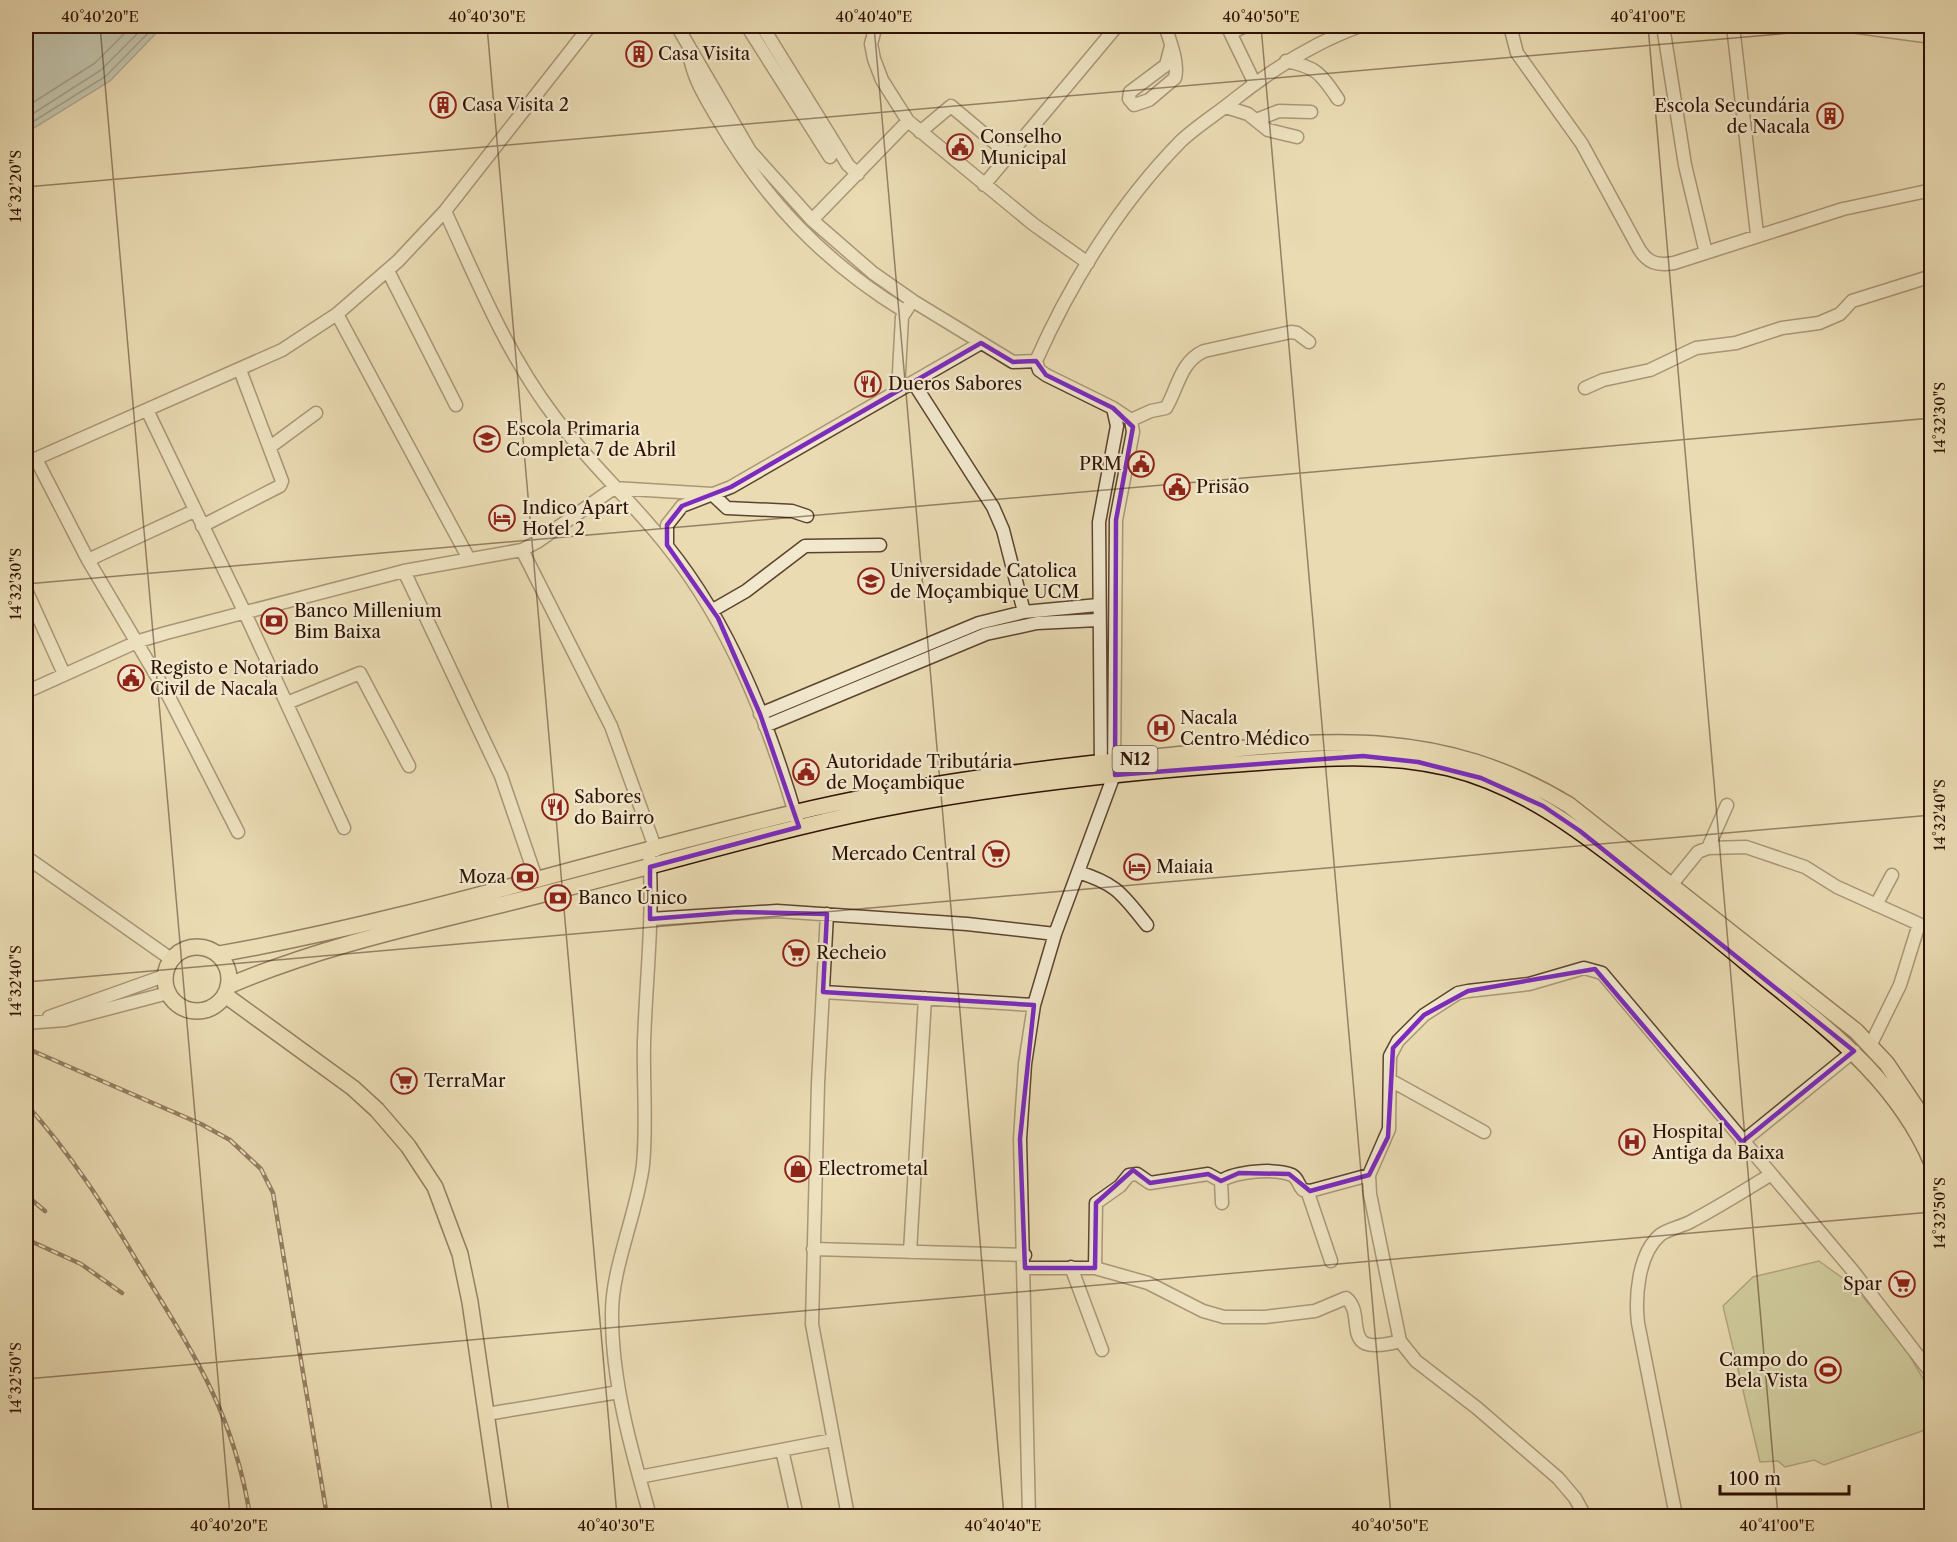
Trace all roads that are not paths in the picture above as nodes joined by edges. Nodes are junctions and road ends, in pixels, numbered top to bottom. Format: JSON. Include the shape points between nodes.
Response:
{"nodes":[{"id":1,"x":590,"y":26,"type":"edge"},
{"id":2,"x":677,"y":26,"type":"edge"},
{"id":3,"x":746,"y":26,"type":"edge"},
{"id":4,"x":755,"y":26,"type":"edge"},
{"id":5,"x":762,"y":26,"type":"edge"},
{"id":6,"x":879,"y":26,"type":"edge"},
{"id":7,"x":1117,"y":26,"type":"edge"},
{"id":8,"x":1165,"y":26,"type":"edge"},
{"id":9,"x":1245,"y":26,"type":"edge"},
{"id":10,"x":1360,"y":26,"type":"edge"},
{"id":11,"x":1509,"y":26,"type":"edge"},
{"id":12,"x":1663,"y":26,"type":"edge"},
{"id":13,"x":1733,"y":26,"type":"edge"},
{"id":14,"x":1851,"y":26,"type":"edge"},
{"id":15,"x":1229,"y":29,"type":"edge"},
{"id":16,"x":1932,"y":37,"type":"edge"},
{"id":17,"x":688,"y":46,"type":"junction"},
{"id":18,"x":1171,"y":46,"type":"junction"},
{"id":19,"x":1286,"y":61,"type":"junction"},
{"id":20,"x":1255,"y":84,"type":"junction"},
{"id":21,"x":1338,"y":99,"type":"dead end"},
{"id":22,"x":1226,"y":107,"type":"junction"},
{"id":23,"x":1311,"y":112,"type":"dead end"},
{"id":24,"x":1256,"y":120,"type":"junction"},
{"id":25,"x":908,"y":121,"type":"junction"},
{"id":26,"x":920,"y":132,"type":"junction"},
{"id":27,"x":1297,"y":137,"type":"dead end"},
{"id":28,"x":1008,"y":154,"type":"junction"},
{"id":29,"x":830,"y":157,"type":"dead end"},
{"id":30,"x":858,"y":174,"type":"junction"},
{"id":31,"x":984,"y":184,"type":"junction"},
{"id":32,"x":1932,"y":190,"type":"edge"},
{"id":33,"x":445,"y":211,"type":"junction"},
{"id":34,"x":812,"y":220,"type":"junction"},
{"id":35,"x":1757,"y":234,"type":"junction"},
{"id":36,"x":1706,"y":253,"type":"junction"},
{"id":37,"x":1088,"y":263,"type":"junction"},
{"id":38,"x":388,"y":271,"type":"junction"},
{"id":39,"x":1932,"y":276,"type":"edge"},
{"id":40,"x":913,"y":301,"type":"junction"},
{"id":41,"x":904,"y":311,"type":"junction"},
{"id":42,"x":337,"y":314,"type":"junction"},
{"id":43,"x":1309,"y":342,"type":"dead end"},
{"id":44,"x":981,"y":343,"type":"junction"},
{"id":45,"x":1036,"y":361,"type":"junction"},
{"id":46,"x":240,"y":369,"type":"junction"},
{"id":47,"x":913,"y":382,"type":"junction"},
{"id":48,"x":1585,"y":388,"type":"dead end"},
{"id":49,"x":898,"y":391,"type":"junction"},
{"id":50,"x":456,"y":405,"type":"dead end"},
{"id":51,"x":1113,"y":408,"type":"junction"},
{"id":52,"x":147,"y":410,"type":"junction"},
{"id":53,"x":316,"y":413,"type":"dead end"},
{"id":54,"x":1131,"y":420,"type":"junction"},
{"id":55,"x":270,"y":447,"type":"junction"},
{"id":56,"x":31,"y":461,"type":"edge"},
{"id":57,"x":614,"y":488,"type":"junction"},
{"id":58,"x":712,"y":494,"type":"junction"},
{"id":59,"x":194,"y":511,"type":"junction"},
{"id":60,"x":807,"y":516,"type":"dead end"},
{"id":61,"x":202,"y":526,"type":"junction"},
{"id":62,"x":667,"y":545,"type":"junction"},
{"id":63,"x":880,"y":545,"type":"dead end"},
{"id":64,"x":522,"y":550,"type":"junction"},
{"id":65,"x":469,"y":559,"type":"junction"},
{"id":66,"x":88,"y":560,"type":"junction"},
{"id":67,"x":404,"y":571,"type":"junction"},
{"id":68,"x":26,"y":590,"type":"edge"},
{"id":69,"x":1098,"y":605,"type":"junction"},
{"id":70,"x":712,"y":610,"type":"junction"},
{"id":71,"x":244,"y":611,"type":"junction"},
{"id":72,"x":1024,"y":612,"type":"junction"},
{"id":73,"x":1098,"y":620,"type":"junction"},
{"id":74,"x":139,"y":641,"type":"junction"},
{"id":75,"x":64,"y":674,"type":"junction"},
{"id":76,"x":26,"y":692,"type":"edge"},
{"id":77,"x":286,"y":703,"type":"junction"},
{"id":78,"x":763,"y":720,"type":"junction"},
{"id":79,"x":409,"y":766,"type":"dead end"},
{"id":80,"x":1108,"y":768,"type":"junction"},
{"id":81,"x":1727,"y":805,"type":"dead end"},
{"id":82,"x":797,"y":820,"type":"junction"},
{"id":83,"x":344,"y":828,"type":"dead end"},
{"id":84,"x":238,"y":832,"type":"dead end"},
{"id":85,"x":1708,"y":848,"type":"junction"},
{"id":86,"x":26,"y":856,"type":"edge"},
{"id":87,"x":652,"y":856,"type":"junction"},
{"id":88,"x":1078,"y":872,"type":"junction"},
{"id":89,"x":1892,"y":874,"type":"dead end"},
{"id":90,"x":537,"y":881,"type":"junction"},
{"id":91,"x":1672,"y":884,"type":"junction"},
{"id":92,"x":1876,"y":905,"type":"junction"},
{"id":93,"x":827,"y":914,"type":"junction"},
{"id":94,"x":650,"y":919,"type":"junction"},
{"id":95,"x":406,"y":922,"type":"junction"},
{"id":96,"x":1147,"y":925,"type":"dead end"},
{"id":97,"x":1055,"y":933,"type":"junction"},
{"id":98,"x":219,"y":954,"type":"junction"},
{"id":99,"x":171,"y":959,"type":"junction"},
{"id":100,"x":164,"y":976,"type":"junction"},
{"id":101,"x":227,"y":990,"type":"junction"},
{"id":102,"x":823,"y":992,"type":"junction"},
{"id":103,"x":168,"y":993,"type":"junction"},
{"id":104,"x":925,"y":998,"type":"junction"},
{"id":105,"x":1034,"y":1005,"type":"junction"},
{"id":106,"x":30,"y":1023,"type":"edge"},
{"id":107,"x":1870,"y":1046,"type":"junction"},
{"id":108,"x":1854,"y":1051,"type":"junction"},
{"id":109,"x":1390,"y":1080,"type":"junction"},
{"id":110,"x":1932,"y":1131,"type":"edge"},
{"id":111,"x":1484,"y":1132,"type":"dead end"},
{"id":112,"x":1743,"y":1142,"type":"junction"},
{"id":113,"x":1932,"y":1163,"type":"edge"},
{"id":114,"x":1370,"y":1175,"type":"junction"},
{"id":115,"x":1770,"y":1175,"type":"junction"},
{"id":116,"x":1221,"y":1181,"type":"junction"},
{"id":117,"x":1310,"y":1191,"type":"junction"},
{"id":118,"x":1222,"y":1203,"type":"dead end"},
{"id":119,"x":813,"y":1249,"type":"junction"},
{"id":120,"x":910,"y":1252,"type":"junction"},
{"id":121,"x":1025,"y":1255,"type":"junction"},
{"id":122,"x":1332,"y":1261,"type":"dead end"},
{"id":123,"x":1071,"y":1267,"type":"junction"},
{"id":124,"x":1025,"y":1268,"type":"junction"},
{"id":125,"x":1095,"y":1268,"type":"junction"},
{"id":126,"x":1400,"y":1341,"type":"junction"},
{"id":127,"x":1102,"y":1350,"type":"dead end"},
{"id":128,"x":1932,"y":1374,"type":"edge"},
{"id":129,"x":619,"y":1392,"type":"junction"},
{"id":130,"x":487,"y":1414,"type":"junction"},
{"id":131,"x":833,"y":1440,"type":"junction"},
{"id":132,"x":782,"y":1450,"type":"junction"},
{"id":133,"x":639,"y":1477,"type":"junction"},
{"id":134,"x":501,"y":1516,"type":"edge"},
{"id":135,"x":650,"y":1516,"type":"edge"},
{"id":136,"x":797,"y":1516,"type":"edge"},
{"id":137,"x":848,"y":1516,"type":"edge"},
{"id":138,"x":1029,"y":1516,"type":"edge"},
{"id":139,"x":1585,"y":1516,"type":"edge"},
{"id":140,"x":1676,"y":1516,"type":"edge"}],
"edges":[{"from":1,"to":33,"type":"street"},
{"from":2,"to":17,"type":"street"},
{"from":3,"to":4,"type":"street"},
{"from":3,"to":29,"type":"street"},
{"from":5,"to":30,"type":"street","via":[[848,165]]},
{"from":6,"to":25,"type":"street","via":[[871,44],[874,59],[882,80]]},
{"from":7,"to":28,"type":"street"},
{"from":8,"to":18,"type":"street"},
{"from":9,"to":15,"type":"street"},
{"from":10,"to":19,"type":"street"},
{"from":11,"to":36,"type":"street","via":[[1517,53],[1582,144],[1644,258],[1662,265]]},
{"from":12,"to":36,"type":"street","via":[[1685,165]]},
{"from":13,"to":35,"type":"street"},
{"from":14,"to":16,"type":"street"},
{"from":15,"to":20,"type":"street"},
{"from":17,"to":34,"type":"street","via":[[750,150]]},
{"from":17,"to":41,"type":"street","via":[[693,76],[767,194],[810,240]]},
{"from":18,"to":18,"type":"street","via":[[1176,78],[1149,100],[1134,105],[1130,92],[1166,65]]},
{"from":19,"to":20,"type":"street"},
{"from":19,"to":21,"type":"street","via":[[1317,70]]},
{"from":20,"to":22,"type":"street"},
{"from":22,"to":24,"type":"street"},
{"from":22,"to":37,"type":"street","via":[[1180,142],[1146,181]]},
{"from":23,"to":24,"type":"street","via":[[1279,111]]},
{"from":24,"to":27,"type":"street","via":[[1268,130]]},
{"from":25,"to":26,"type":"street"},
{"from":25,"to":30,"type":"street"},
{"from":26,"to":28,"type":"street","via":[[951,106]]},
{"from":26,"to":31,"type":"street"},
{"from":28,"to":31,"type":"street"},
{"from":30,"to":34,"type":"street"},
{"from":31,"to":37,"type":"street"},
{"from":32,"to":35,"type":"street","via":[[1843,209]]},
{"from":33,"to":38,"type":"street"},
{"from":33,"to":57,"type":"street","via":[[498,326],[553,415]]},
{"from":34,"to":40,"type":"street","via":[[873,273]]},
{"from":35,"to":36,"type":"street"},
{"from":37,"to":45,"type":"street"},
{"from":38,"to":42,"type":"street"},
{"from":38,"to":50,"type":"street"},
{"from":39,"to":48,"type":"street","via":[[1852,301],[1840,314],[1819,323],[1782,328],[1736,343],[1696,348],[1650,370]]},
{"from":40,"to":41,"type":"street"},
{"from":40,"to":44,"type":"street"},
{"from":41,"to":49,"type":"street"},
{"from":42,"to":46,"type":"street","via":[[282,350]]},
{"from":42,"to":65,"type":"street"},
{"from":43,"to":54,"type":"street","via":[[1294,332],[1204,351],[1182,372],[1166,408]]},
{"from":44,"to":45,"type":"street","via":[[1013,362]]},
{"from":44,"to":47,"type":"street"},
{"from":45,"to":51,"type":"street","via":[[1046,375]]},
{"from":46,"to":52,"type":"street"},
{"from":46,"to":55,"type":"street"},
{"from":47,"to":49,"type":"street"},
{"from":47,"to":72,"type":"street","via":[[993,507],[1004,530]]},
{"from":49,"to":58,"type":"street","via":[[731,487]]},
{"from":51,"to":54,"type":"street"},
{"from":51,"to":69,"type":"street","via":[[1117,426],[1098,522]]},
{"from":52,"to":56,"type":"street"},
{"from":52,"to":59,"type":"street"},
{"from":53,"to":55,"type":"street"},
{"from":54,"to":80,"type":"street","via":[[1133,432],[1116,520]]},
{"from":55,"to":61,"type":"street","via":[[282,477],[280,486]]},
{"from":56,"to":66,"type":"street"},
{"from":57,"to":58,"type":"street"},
{"from":57,"to":62,"type":"street"},
{"from":57,"to":64,"type":"street"},
{"from":58,"to":60,"type":"street","via":[[727,508],[792,511]]},
{"from":58,"to":62,"type":"street","via":[[675,512],[667,525]]},
{"from":59,"to":61,"type":"street"},
{"from":59,"to":66,"type":"street"},
{"from":61,"to":71,"type":"street"},
{"from":62,"to":70,"type":"street"},
{"from":63,"to":70,"type":"street","via":[[805,546],[746,591]]},
{"from":64,"to":65,"type":"street"},
{"from":64,"to":87,"type":"street","via":[[611,726]]},
{"from":65,"to":67,"type":"street"},
{"from":66,"to":74,"type":"street"},
{"from":67,"to":71,"type":"street"},
{"from":67,"to":90,"type":"street","via":[[501,776]]},
{"from":68,"to":75,"type":"street"},
{"from":69,"to":72,"type":"street"},
{"from":69,"to":73,"type":"street"},
{"from":70,"to":78,"type":"street"},
{"from":71,"to":74,"type":"street"},
{"from":71,"to":77,"type":"street"},
{"from":72,"to":78,"type":"street","via":[[980,623]]},
{"from":73,"to":78,"type":"street","via":[[1037,623],[986,634]]},
{"from":73,"to":80,"type":"street"},
{"from":74,"to":75,"type":"street"},
{"from":74,"to":84,"type":"street"},
{"from":75,"to":76,"type":"street"},
{"from":77,"to":79,"type":"street","via":[[360,673]]},
{"from":77,"to":83,"type":"street"},
{"from":78,"to":82,"type":"street"},
{"from":80,"to":82,"type":"main road","number":"N12"},
{"from":80,"to":88,"type":"street","via":[[1106,798]]},
{"from":80,"to":91,"type":"main road","number":"N12","via":[[1358,742],[1430,749],[1496,768],[1543,789]]},
{"from":80,"to":108,"type":"main road","number":"N12","via":[[1354,756],[1418,762],[1480,778],[1543,806],[1580,831]]},
{"from":81,"to":85,"type":"street"},
{"from":82,"to":87,"type":"main road","number":"N12"},
{"from":85,"to":91,"type":"street","via":[[1698,852]]},
{"from":85,"to":92,"type":"street","via":[[1754,849],[1810,869]]},
{"from":86,"to":99,"type":"street"},
{"from":87,"to":90,"type":"main road","number":"N12"},
{"from":87,"to":94,"type":"street"},
{"from":87,"to":95,"type":"main road","number":"N12"},
{"from":88,"to":96,"type":"street","via":[[1115,887]]},
{"from":88,"to":97,"type":"street"},
{"from":89,"to":92,"type":"street"},
{"from":90,"to":95,"type":"main road","number":"N12"},
{"from":91,"to":107,"type":"main road","number":"N12","via":[[1831,1009]]},
{"from":92,"to":107,"type":"street","via":[[1920,927],[1900,986]]},
{"from":93,"to":94,"type":"street","via":[[737,912]]},
{"from":93,"to":97,"type":"street"},
{"from":93,"to":102,"type":"street"},
{"from":94,"to":129,"type":"street","via":[[643,1165],[612,1304]]},
{"from":95,"to":98,"type":"main road","number":"N12"},
{"from":95,"to":101,"type":"main road","number":"N12","via":[[273,968]]},
{"from":97,"to":105,"type":"street"},
{"from":98,"to":99,"type":"main road","via":[[191,947]]},
{"from":98,"to":101,"type":"main road","via":[[228,969]]},
{"from":99,"to":100,"type":"main road"},
{"from":100,"to":103,"type":"main road"},
{"from":100,"to":106,"type":"street"},
{"from":101,"to":103,"type":"main road","via":[[211,1008],[198,1011],[181,1007]]},
{"from":101,"to":130,"type":"main road","via":[[361,1096],[408,1146],[435,1187],[460,1254]]},
{"from":102,"to":104,"type":"street"},
{"from":102,"to":119,"type":"street"},
{"from":103,"to":106,"type":"street","via":[[65,1020]]},
{"from":104,"to":105,"type":"street"},
{"from":104,"to":120,"type":"street"},
{"from":105,"to":121,"type":"street","via":[[1021,1129]]},
{"from":107,"to":110,"type":"main road","number":"N12","via":[[1906,1089]]},
{"from":108,"to":112,"type":"street"},
{"from":108,"to":113,"type":"main road","number":"N12","via":[[1890,1093]]},
{"from":109,"to":111,"type":"street"},
{"from":109,"to":112,"type":"street","via":[[1390,1056],[1398,1041],[1424,1015],[1458,993],[1529,984],[1584,968],[1595,969]]},
{"from":109,"to":114,"type":"street","via":[[1388,1137]]},
{"from":112,"to":115,"type":"street"},
{"from":114,"to":117,"type":"street"},
{"from":114,"to":126,"type":"street","via":[[1372,1210]]},
{"from":115,"to":128,"type":"street","via":[[1860,1280]]},
{"from":115,"to":140,"type":"street","via":[[1658,1237],[1644,1262],[1636,1311]]},
{"from":116,"to":117,"type":"street","via":[[1239,1173],[1289,1174],[1303,1190]]},
{"from":116,"to":118,"type":"street"},
{"from":116,"to":125,"type":"street","via":[[1208,1174],[1150,1183],[1137,1174],[1129,1175],[1096,1203]]},
{"from":117,"to":122,"type":"street","via":[[1308,1196]]},
{"from":119,"to":120,"type":"street"},
{"from":119,"to":131,"type":"street","via":[[813,1333]]},
{"from":120,"to":121,"type":"street"},
{"from":121,"to":124,"type":"street"},
{"from":123,"to":124,"type":"street"},
{"from":123,"to":125,"type":"street"},
{"from":123,"to":127,"type":"street"},
{"from":124,"to":138,"type":"street"},
{"from":125,"to":126,"type":"street","via":[[1148,1283],[1203,1311],[1224,1317],[1315,1311],[1346,1298],[1361,1340],[1382,1346]]},
{"from":126,"to":139,"type":"street","via":[[1416,1361],[1558,1478]]},
{"from":129,"to":130,"type":"street"},
{"from":129,"to":133,"type":"street"},
{"from":130,"to":134,"type":"main road"},
{"from":131,"to":132,"type":"street"},
{"from":131,"to":137,"type":"street"},
{"from":132,"to":133,"type":"street"},
{"from":132,"to":136,"type":"street"},
{"from":133,"to":135,"type":"street"}]}
